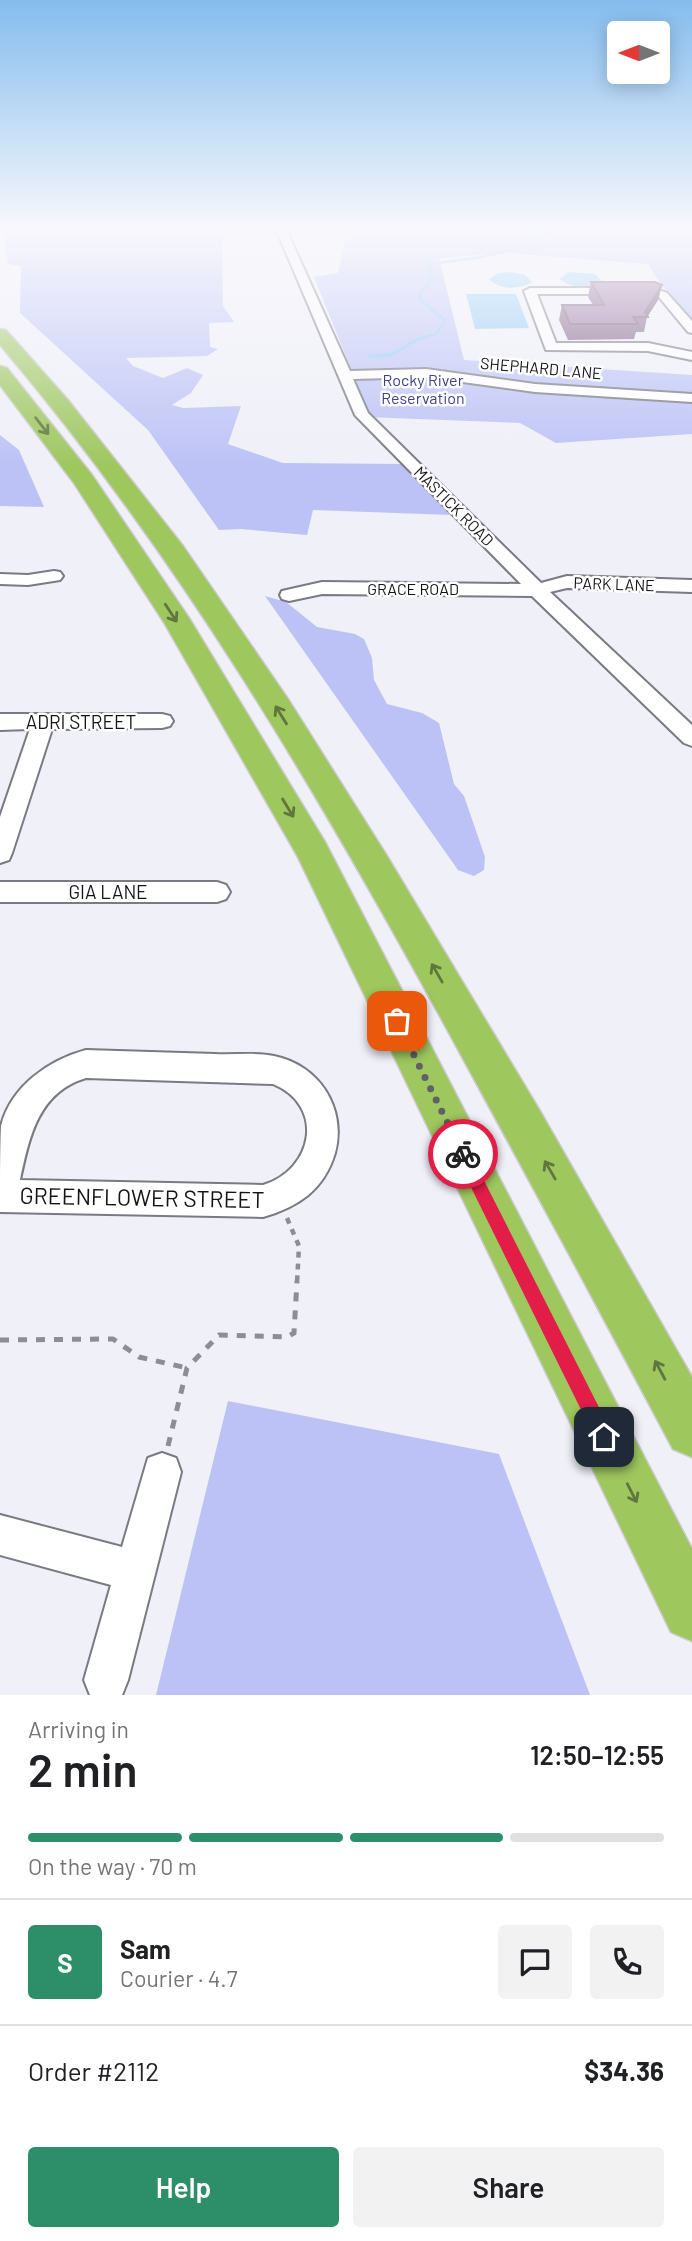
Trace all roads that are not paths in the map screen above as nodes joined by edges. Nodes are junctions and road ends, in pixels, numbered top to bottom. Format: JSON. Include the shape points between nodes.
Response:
{"nodes":[{"id":1,"x":316,"y":308,"type":"edge"},
{"id":2,"x":536,"y":308,"type":"edge"},
{"id":3,"x":674,"y":308,"type":"edge"},
{"id":4,"x":692,"y":329,"type":"edge"},
{"id":5,"x":0,"y":334,"type":"edge"},
{"id":6,"x":692,"y":356,"type":"edge"},
{"id":7,"x":0,"y":372,"type":"edge"},
{"id":8,"x":345,"y":375,"type":"junction"},
{"id":9,"x":692,"y":398,"type":"edge"},
{"id":10,"x":54,"y":576,"type":"dead end"},
{"id":11,"x":0,"y":579,"type":"edge"},
{"id":12,"x":692,"y":586,"type":"edge"},
{"id":13,"x":537,"y":590,"type":"junction"},
{"id":14,"x":289,"y":595,"type":"dead end"},
{"id":15,"x":0,"y":722,"type":"edge"},
{"id":16,"x":43,"y":722,"type":"junction"},
{"id":17,"x":162,"y":722,"type":"dead end"},
{"id":18,"x":692,"y":738,"type":"edge"},
{"id":19,"x":0,"y":853,"type":"edge"},
{"id":20,"x":0,"y":892,"type":"edge"},
{"id":21,"x":217,"y":892,"type":"dead end"},
{"id":22,"x":0,"y":1195,"type":"edge"},
{"id":23,"x":692,"y":1430,"type":"edge"},
{"id":24,"x":162,"y":1472,"type":"road end"},
{"id":25,"x":0,"y":1535,"type":"edge"},
{"id":26,"x":135,"y":1571,"type":"junction"},
{"id":27,"x":692,"y":1611,"type":"edge"},
{"id":28,"x":106,"y":1680,"type":"dead end"}],
"edges":[{"from":1,"to":8,"type":"street","name":"MASTICK ROAD"},
{"from":2,"to":6,"type":"street","via":[[551,347],[648,347]]},
{"from":3,"to":4,"type":"street"},
{"from":23,"to":5,"type":"highway","one_way":true,"via":[[567,1199],[357,835],[215,609],[112,469]]},
{"from":7,"to":27,"type":"highway","one_way":true,"via":[[84,480],[179,624],[313,852]]},
{"from":8,"to":9,"type":"street","name":"SHEPHARD LANE","via":[[426,373],[536,388]]},
{"from":8,"to":13,"type":"street","name":"MASTICK ROAD","via":[[362,415]]},
{"from":10,"to":11,"type":"street"},
{"from":12,"to":13,"type":"street","name":"PARK LANE","via":[[567,582]]},
{"from":13,"to":14,"type":"street","name":"GRACE ROAD","via":[[323,588]]},
{"from":13,"to":18,"type":"street","name":"MASTICK ROAD"},
{"from":15,"to":16,"type":"street","name":"ADRI STREET"},
{"from":16,"to":17,"type":"street","name":"ADRI STREET"},
{"from":16,"to":19,"type":"street"},
{"from":20,"to":21,"type":"street","name":"GIA LANE"},
{"from":22,"to":22,"type":"street","name":"GREENFLOWER STREET","via":[[16,1126],[33,1098],[50,1080],[86,1064],[274,1070],[302,1083],[315,1100],[323,1126],[313,1170],[279,1199]]},
{"from":24,"to":26,"type":"street"},
{"from":25,"to":26,"type":"street"},
{"from":26,"to":28,"type":"street"}]}
